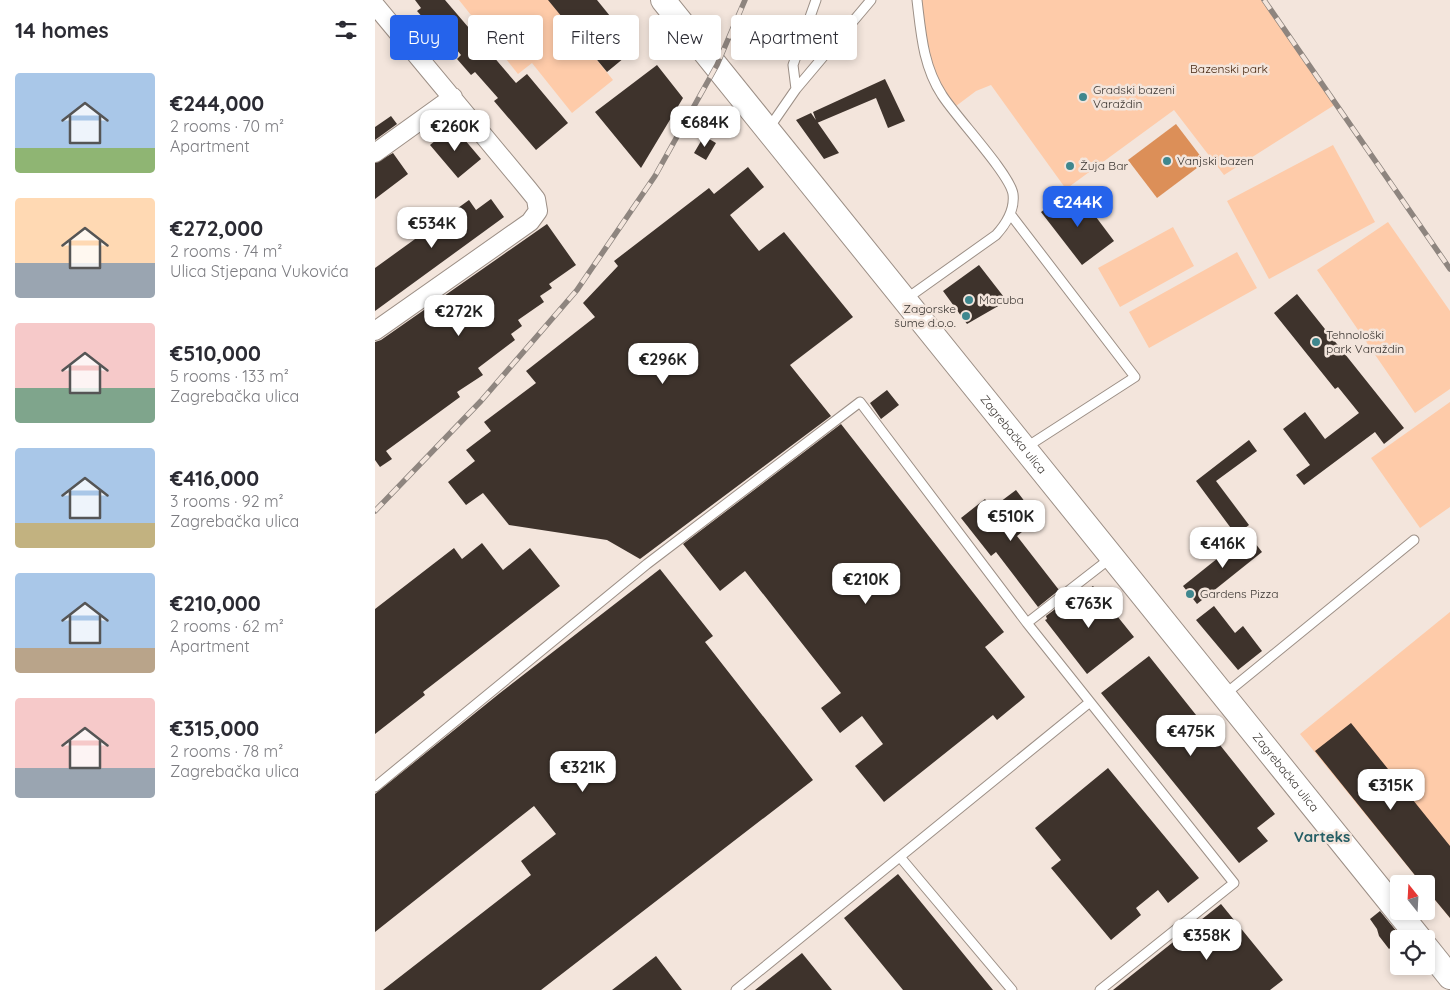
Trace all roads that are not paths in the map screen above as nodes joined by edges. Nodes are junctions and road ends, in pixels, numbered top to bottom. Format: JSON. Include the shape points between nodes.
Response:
{"nodes":[{"id":1,"x":663,"y":0,"type":"edge"},
{"id":2,"x":816,"y":0,"type":"edge"},
{"id":3,"x":871,"y":0,"type":"edge"},
{"id":4,"x":917,"y":0,"type":"edge"},
{"id":5,"x":375,"y":5,"type":"edge"},
{"id":6,"x":796,"y":89,"type":"junction"},
{"id":7,"x":453,"y":96,"type":"junction"},
{"id":8,"x":769,"y":128,"type":"junction"},
{"id":9,"x":375,"y":153,"type":"edge"},
{"id":10,"x":1011,"y":215,"type":"junction"},
{"id":11,"x":905,"y":300,"type":"junction"},
{"id":12,"x":375,"y":331,"type":"edge"},
{"id":13,"x":1025,"y":448,"type":"junction"},
{"id":14,"x":1415,"y":540,"type":"dead end"},
{"id":15,"x":1112,"y":556,"type":"junction"},
{"id":16,"x":1027,"y":624,"type":"junction"},
{"id":17,"x":1224,"y":695,"type":"junction"},
{"id":18,"x":1090,"y":702,"type":"junction"},
{"id":19,"x":375,"y":787,"type":"edge"},
{"id":20,"x":900,"y":856,"type":"junction"},
{"id":21,"x":1413,"y":930,"type":"edge"},
{"id":22,"x":1435,"y":958,"type":"edge"},
{"id":23,"x":1450,"y":977,"type":"edge"},
{"id":24,"x":736,"y":990,"type":"edge"},
{"id":25,"x":1012,"y":990,"type":"edge"},
{"id":26,"x":1100,"y":990,"type":"edge"}],
"edges":[{"from":1,"to":8,"type":"main road","name":"Zagrebačka ulica"},
{"from":2,"to":6,"type":"lane","via":[[793,65]]},
{"from":3,"to":6,"type":"lane"},
{"from":4,"to":10,"type":"lane","via":[[926,63],[941,95],[1010,184],[1013,193]]},
{"from":5,"to":7,"type":"street"},
{"from":6,"to":8,"type":"lane"},
{"from":7,"to":9,"type":"street"},
{"from":7,"to":12,"type":"street","via":[[536,199],[538,211],[530,222]]},
{"from":8,"to":11,"type":"main road","name":"Zagrebačka ulica"},
{"from":10,"to":11,"type":"lane","via":[[996,235]]},
{"from":10,"to":13,"type":"lane","via":[[1135,377]]},
{"from":11,"to":13,"type":"main road","name":"Zagrebačka ulica"},
{"from":13,"to":15,"type":"main road","name":"Zagrebačka ulica"},
{"from":14,"to":17,"type":"lane"},
{"from":15,"to":16,"type":"lane"},
{"from":15,"to":17,"type":"main road","name":"Zagrebačka ulica"},
{"from":16,"to":18,"type":"lane"},
{"from":16,"to":19,"type":"lane","via":[[860,402],[647,564]]},
{"from":17,"to":21,"type":"main road","name":"Zagrebačka ulica"},
{"from":18,"to":20,"type":"lane"},
{"from":18,"to":26,"type":"lane","via":[[1234,883]]},
{"from":20,"to":24,"type":"lane"},
{"from":20,"to":25,"type":"lane"},
{"from":22,"to":23,"type":"main road"}]}
